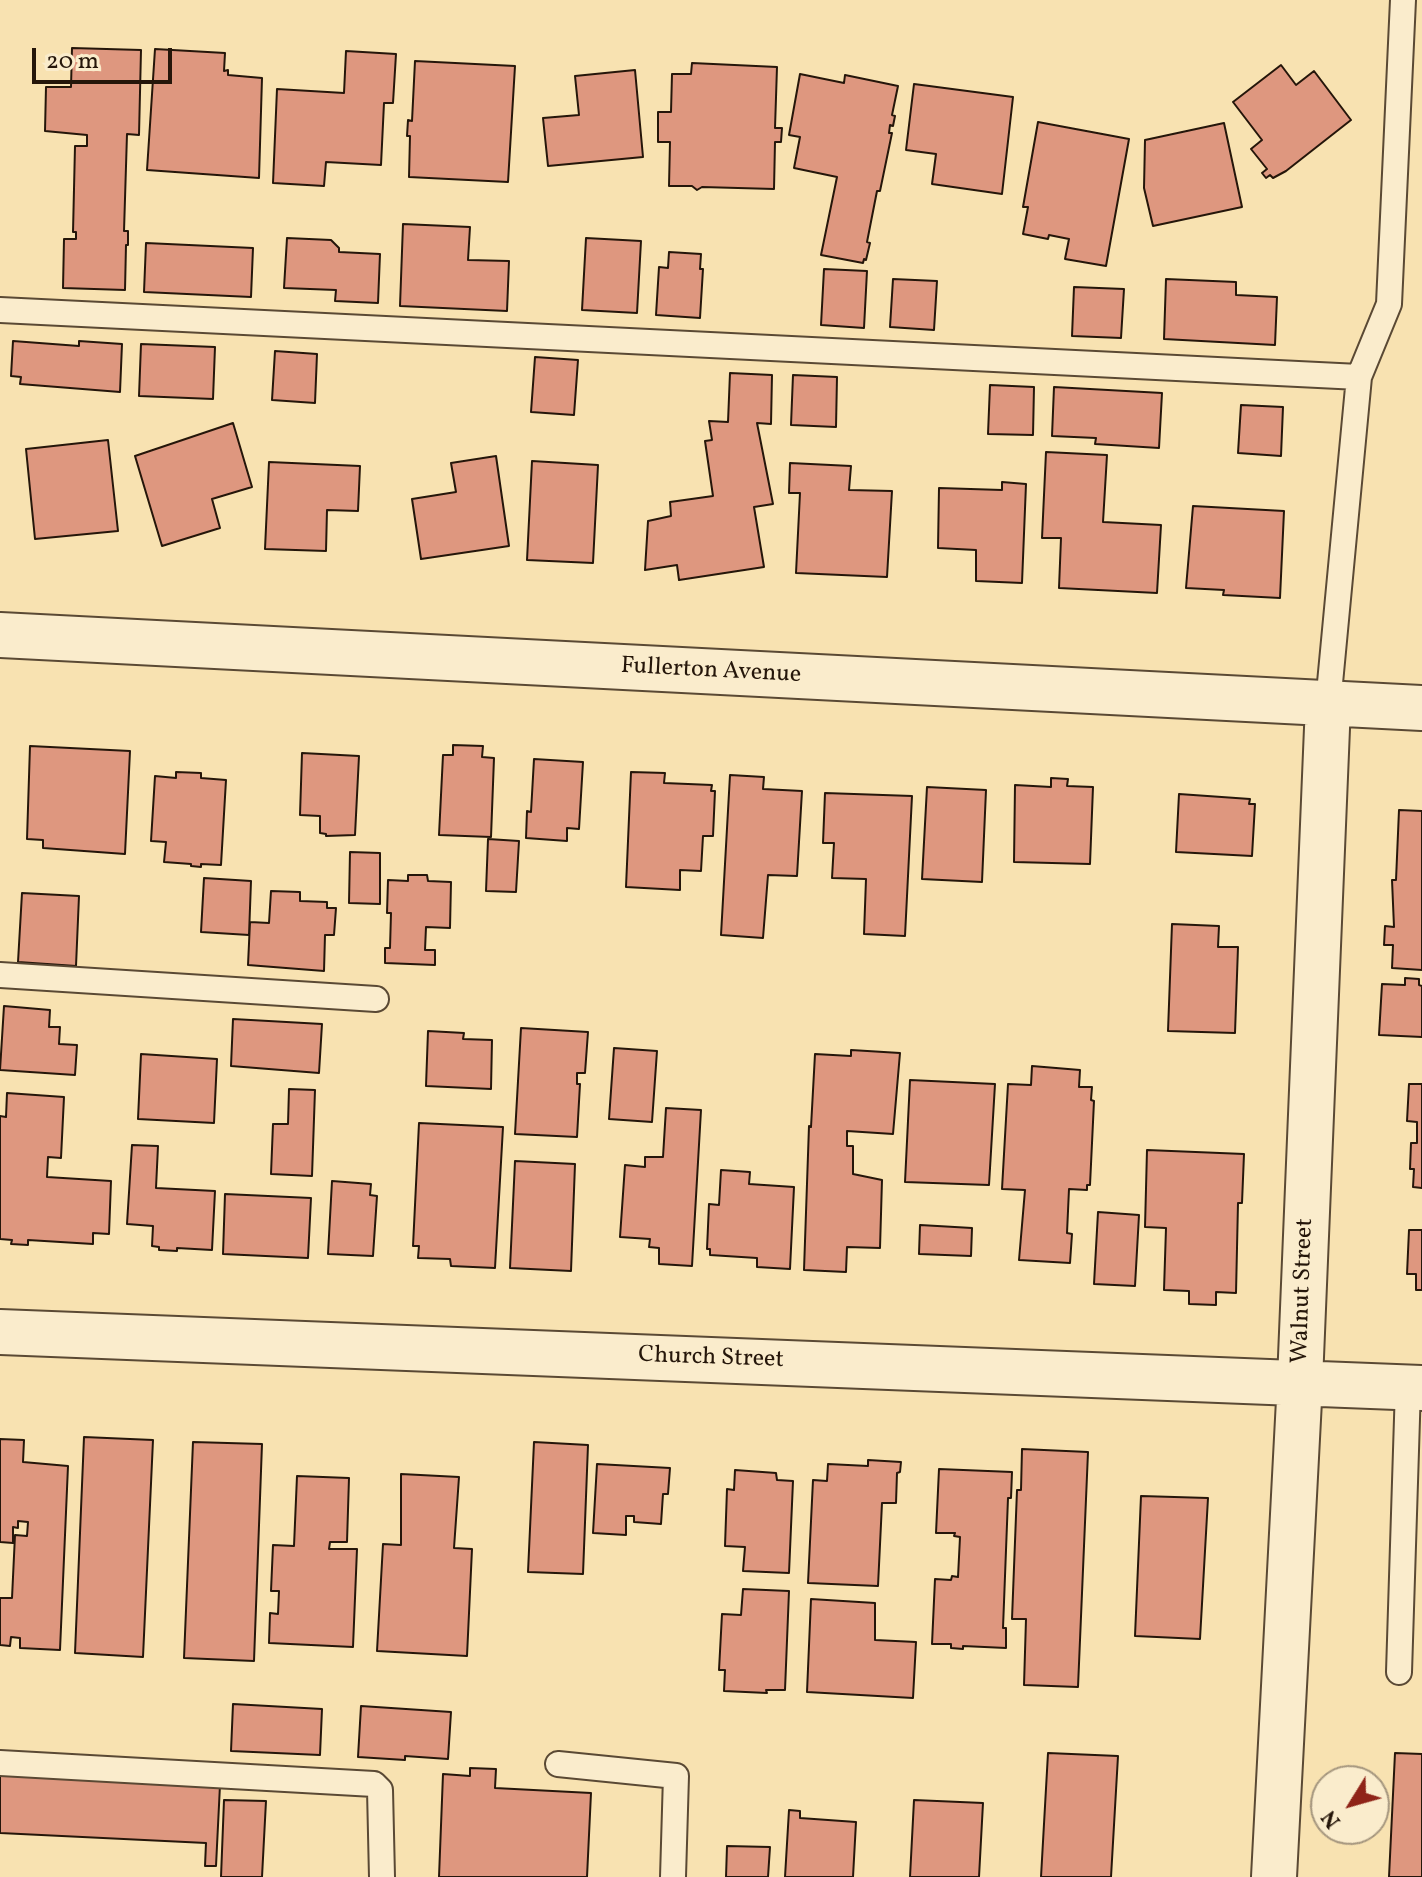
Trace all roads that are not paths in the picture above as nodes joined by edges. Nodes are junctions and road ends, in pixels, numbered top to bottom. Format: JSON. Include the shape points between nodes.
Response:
{"nodes":[{"id":1,"x":1403,"y":0,"type":"edge"},
{"id":2,"x":0,"y":310,"type":"edge"},
{"id":3,"x":1359,"y":377,"type":"junction"},
{"id":4,"x":0,"y":635,"type":"edge"},
{"id":5,"x":1328,"y":704,"type":"junction"},
{"id":6,"x":1422,"y":708,"type":"edge"},
{"id":7,"x":0,"y":975,"type":"edge"},
{"id":8,"x":376,"y":999,"type":"dead end"},
{"id":9,"x":0,"y":1332,"type":"edge"},
{"id":10,"x":1300,"y":1381,"type":"junction"},
{"id":11,"x":1415,"y":1387,"type":"edge"},
{"id":12,"x":1399,"y":1672,"type":"dead end"},
{"id":13,"x":0,"y":1763,"type":"edge"},
{"id":14,"x":558,"y":1764,"type":"dead end"},
{"id":15,"x":382,"y":1877,"type":"edge"},
{"id":16,"x":673,"y":1877,"type":"edge"},
{"id":17,"x":1274,"y":1877,"type":"edge"}],
"edges":[{"from":1,"to":3,"type":"lane","via":[[1389,304]]},
{"from":2,"to":3,"type":"lane"},
{"from":3,"to":5,"type":"lane"},
{"from":4,"to":5,"type":"street","name":"Fullerton Avenue"},
{"from":5,"to":6,"type":"street","name":"Fullerton Avenue"},
{"from":5,"to":10,"type":"street","name":"Walnut Street"},
{"from":7,"to":8,"type":"lane"},
{"from":9,"to":10,"type":"street","name":"Church Street"},
{"from":10,"to":11,"type":"street","name":"Church Street"},
{"from":10,"to":17,"type":"street","name":"Walnut Street"},
{"from":11,"to":12,"type":"lane"},
{"from":13,"to":15,"type":"lane","via":[[374,1784],[380,1790]]},
{"from":14,"to":16,"type":"lane","via":[[676,1776]]}]}
